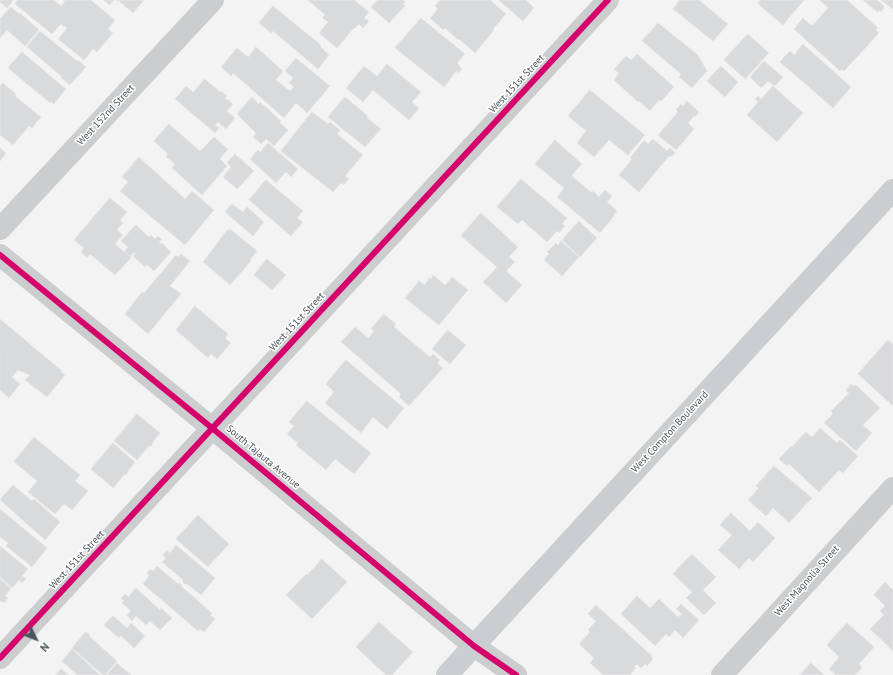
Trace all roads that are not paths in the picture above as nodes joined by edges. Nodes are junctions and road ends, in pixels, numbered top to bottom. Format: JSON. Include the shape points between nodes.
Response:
{"nodes":[{"id":1,"x":213,"y":0,"type":"edge"},
{"id":2,"x":608,"y":0,"type":"edge"},
{"id":3,"x":893,"y":190,"type":"edge"},
{"id":4,"x":0,"y":229,"type":"edge"},
{"id":5,"x":0,"y":255,"type":"edge"},
{"id":6,"x":212,"y":428,"type":"junction"},
{"id":7,"x":893,"y":488,"type":"edge"},
{"id":8,"x":474,"y":646,"type":"junction"},
{"id":9,"x":0,"y":658,"type":"edge"},
{"id":10,"x":447,"y":675,"type":"edge"},
{"id":11,"x":516,"y":675,"type":"edge"},
{"id":12,"x":722,"y":675,"type":"edge"}],
"edges":[{"from":1,"to":4,"type":"street","name":"West 152nd Street"},
{"from":2,"to":6,"type":"street","name":"West 151st Street"},
{"from":3,"to":8,"type":"main road","name":"West Compton Boulevard"},
{"from":5,"to":6,"type":"street","name":"South Tajauta Avenue"},
{"from":6,"to":8,"type":"street","name":"South Tajauta Avenue"},
{"from":6,"to":9,"type":"street","name":"West 151st Street"},
{"from":7,"to":12,"type":"street","name":"West Magnolia Street"},
{"from":8,"to":10,"type":"main road","name":"West Compton Boulevard"},
{"from":8,"to":11,"type":"street","name":"South Tajauta Avenue"}]}
